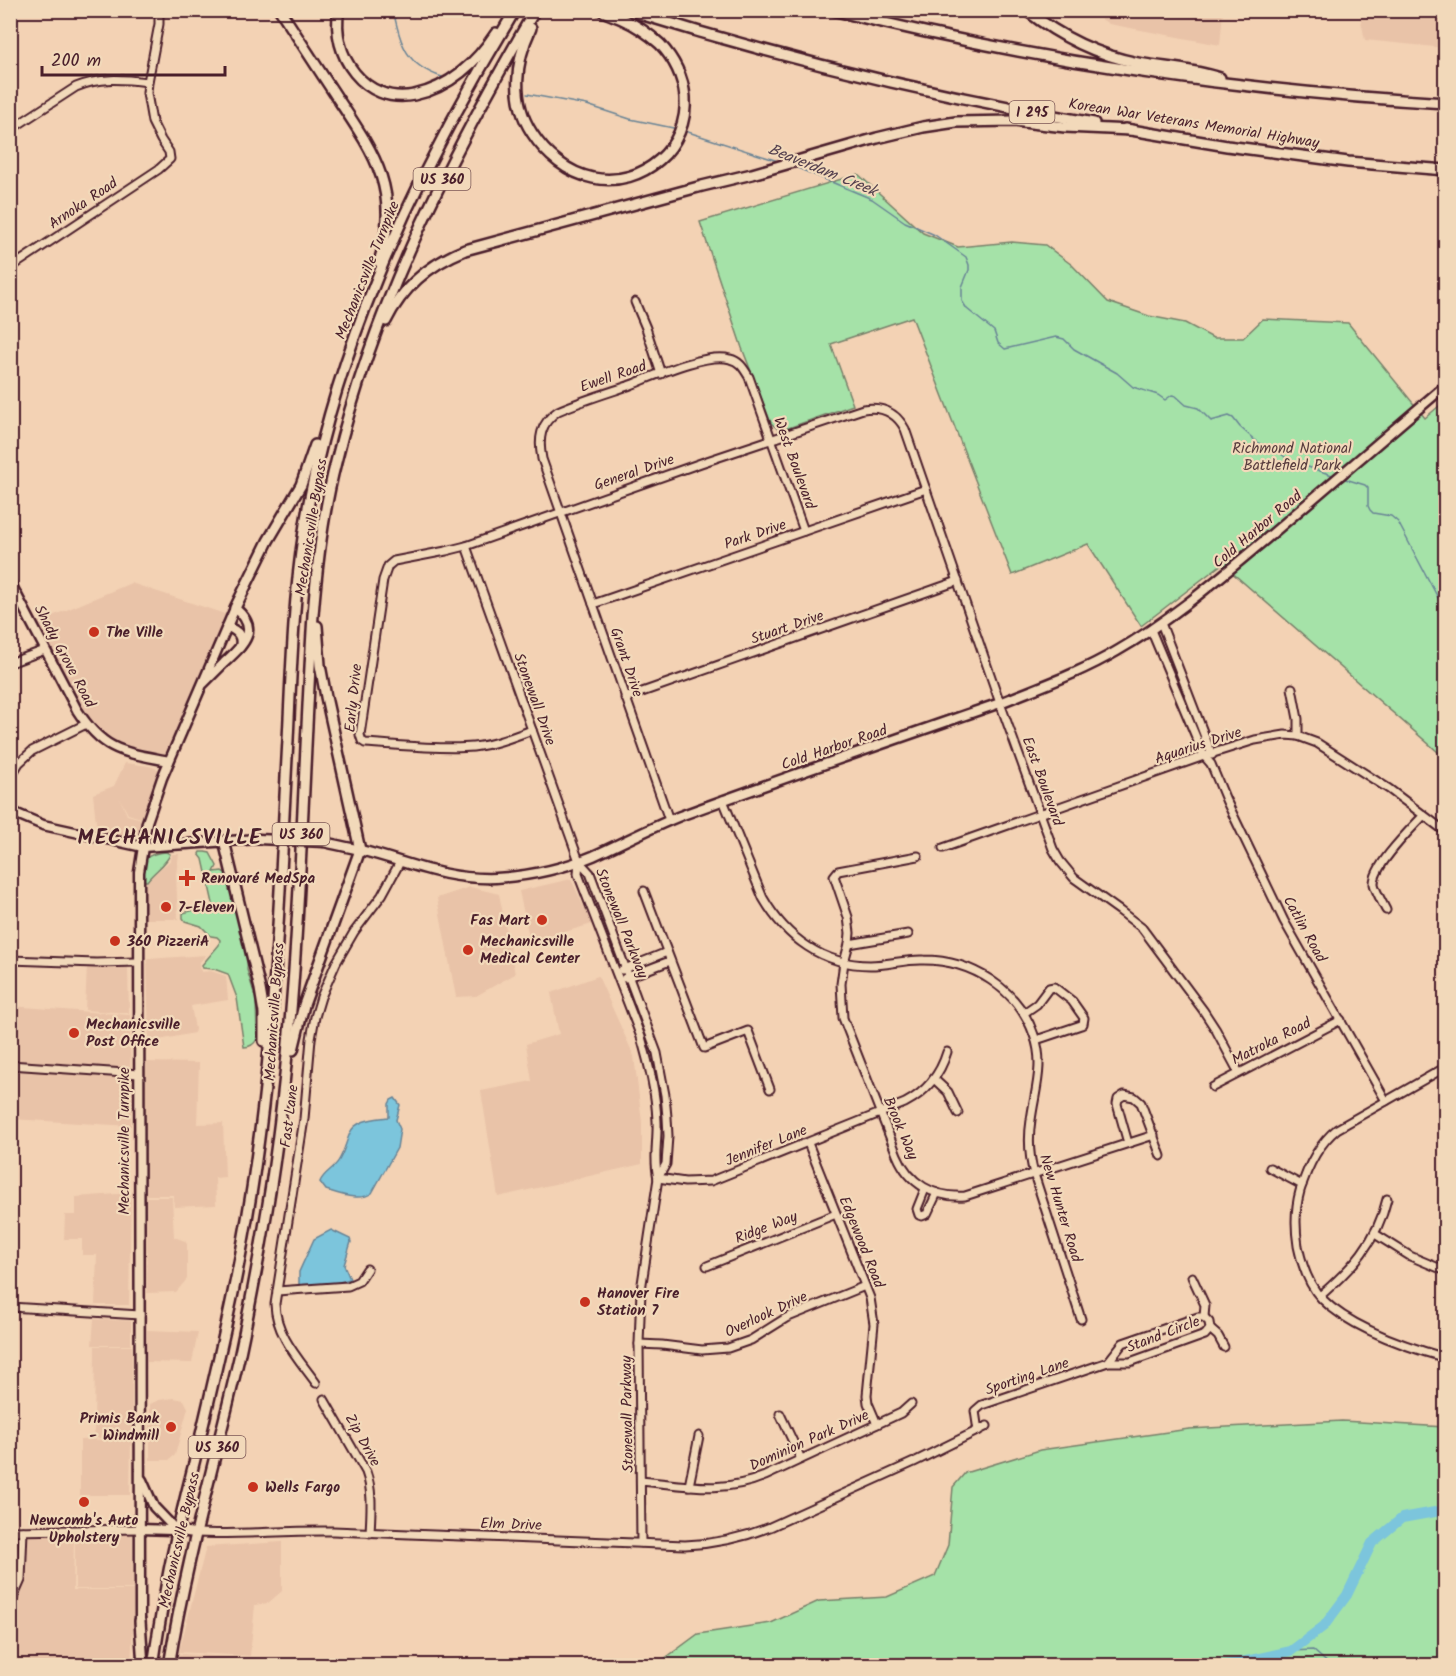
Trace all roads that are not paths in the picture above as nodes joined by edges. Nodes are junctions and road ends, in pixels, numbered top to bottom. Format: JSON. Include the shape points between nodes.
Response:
{"nodes":[{"id":1,"x":159,"y":10,"type":"edge"},
{"id":2,"x":280,"y":10,"type":"edge"},
{"id":3,"x":339,"y":10,"type":"edge"},
{"id":4,"x":510,"y":10,"type":"edge"},
{"id":5,"x":515,"y":10,"type":"edge"},
{"id":6,"x":535,"y":10,"type":"edge"},
{"id":7,"x":540,"y":10,"type":"edge"},
{"id":8,"x":601,"y":10,"type":"edge"},
{"id":9,"x":627,"y":10,"type":"edge"},
{"id":10,"x":832,"y":10,"type":"edge"},
{"id":11,"x":1026,"y":10,"type":"edge"},
{"id":12,"x":148,"y":82,"type":"junction"},
{"id":13,"x":1242,"y":85,"type":"junction"},
{"id":14,"x":1446,"y":103,"type":"edge"},
{"id":15,"x":10,"y":130,"type":"edge"},
{"id":16,"x":1131,"y":130,"type":"junction"},
{"id":17,"x":1446,"y":170,"type":"edge"},
{"id":18,"x":10,"y":268,"type":"edge"},
{"id":19,"x":635,"y":302,"type":"dead end"},
{"id":20,"x":349,"y":355,"type":"junction"},
{"id":21,"x":661,"y":374,"type":"junction"},
{"id":22,"x":339,"y":384,"type":"junction"},
{"id":23,"x":1446,"y":385,"type":"edge"},
{"id":24,"x":759,"y":404,"type":"joint"},
{"id":25,"x":772,"y":439,"type":"junction"},
{"id":26,"x":341,"y":441,"type":"junction"},
{"id":27,"x":910,"y":444,"type":"joint"},
{"id":28,"x":926,"y":489,"type":"junction"},
{"id":29,"x":561,"y":512,"type":"junction"},
{"id":30,"x":322,"y":530,"type":"junction"},
{"id":31,"x":804,"y":531,"type":"junction"},
{"id":32,"x":466,"y":546,"type":"junction"},
{"id":33,"x":958,"y":581,"type":"junction"},
{"id":34,"x":10,"y":582,"type":"edge"},
{"id":35,"x":379,"y":604,"type":"joint"},
{"id":36,"x":593,"y":604,"type":"junction"},
{"id":37,"x":235,"y":608,"type":"junction"},
{"id":38,"x":1161,"y":623,"type":"junction"},
{"id":39,"x":227,"y":627,"type":"junction"},
{"id":40,"x":1151,"y":630,"type":"junction"},
{"id":41,"x":240,"y":648,"type":"junction"},
{"id":42,"x":45,"y":650,"type":"junction"},
{"id":43,"x":10,"y":663,"type":"edge"},
{"id":44,"x":203,"y":684,"type":"junction"},
{"id":45,"x":1292,"y":688,"type":"dead end"},
{"id":46,"x":625,"y":698,"type":"junction"},
{"id":47,"x":1000,"y":703,"type":"junction"},
{"id":48,"x":86,"y":724,"type":"junction"},
{"id":49,"x":532,"y":730,"type":"junction"},
{"id":50,"x":1298,"y":736,"type":"junction"},
{"id":51,"x":1213,"y":753,"type":"junction"},
{"id":52,"x":1204,"y":756,"type":"junction"},
{"id":53,"x":169,"y":761,"type":"junction"},
{"id":54,"x":1211,"y":764,"type":"junction"},
{"id":55,"x":10,"y":778,"type":"edge"},
{"id":56,"x":723,"y":800,"type":"junction"},
{"id":57,"x":10,"y":812,"type":"edge"},
{"id":58,"x":1041,"y":814,"type":"junction"},
{"id":59,"x":1423,"y":816,"type":"junction"},
{"id":60,"x":669,"y":820,"type":"junction"},
{"id":61,"x":1446,"y":832,"type":"edge"},
{"id":62,"x":225,"y":841,"type":"junction"},
{"id":63,"x":143,"y":847,"type":"junction"},
{"id":64,"x":943,"y":848,"type":"dead end"},
{"id":65,"x":360,"y":850,"type":"junction"},
{"id":66,"x":918,"y":856,"type":"dead end"},
{"id":67,"x":579,"y":861,"type":"junction"},
{"id":68,"x":400,"y":862,"type":"junction"},
{"id":69,"x":644,"y":891,"type":"dead end"},
{"id":70,"x":1386,"y":910,"type":"dead end"},
{"id":71,"x":908,"y":934,"type":"dead end"},
{"id":72,"x":849,"y":944,"type":"junction"},
{"id":73,"x":667,"y":952,"type":"junction"},
{"id":74,"x":10,"y":960,"type":"edge"},
{"id":75,"x":670,"y":961,"type":"junction"},
{"id":76,"x":138,"y":962,"type":"junction"},
{"id":77,"x":844,"y":962,"type":"junction"},
{"id":78,"x":626,"y":969,"type":"junction"},
{"id":79,"x":616,"y":973,"type":"junction"},
{"id":80,"x":629,"y":977,"type":"junction"},
{"id":81,"x":619,"y":980,"type":"junction"},
{"id":82,"x":1024,"y":1013,"type":"junction"},
{"id":83,"x":1341,"y":1020,"type":"junction"},
{"id":84,"x":1036,"y":1040,"type":"junction"},
{"id":85,"x":947,"y":1052,"type":"dead end"},
{"id":86,"x":10,"y":1065,"type":"edge"},
{"id":87,"x":1446,"y":1067,"type":"edge"},
{"id":88,"x":1239,"y":1073,"type":"junction"},
{"id":89,"x":139,"y":1074,"type":"junction"},
{"id":90,"x":934,"y":1079,"type":"junction"},
{"id":91,"x":1214,"y":1087,"type":"dead end"},
{"id":92,"x":770,"y":1089,"type":"dead end"},
{"id":93,"x":1386,"y":1101,"type":"junction"},
{"id":94,"x":957,"y":1113,"type":"dead end"},
{"id":95,"x":879,"y":1114,"type":"junction"},
{"id":96,"x":262,"y":1116,"type":"junction"},
{"id":97,"x":1154,"y":1135,"type":"junction"},
{"id":98,"x":278,"y":1138,"type":"junction"},
{"id":99,"x":808,"y":1143,"type":"junction"},
{"id":100,"x":1128,"y":1143,"type":"junction"},
{"id":101,"x":1161,"y":1156,"type":"dead end"},
{"id":102,"x":1270,"y":1168,"type":"dead end"},
{"id":103,"x":1034,"y":1174,"type":"junction"},
{"id":104,"x":658,"y":1178,"type":"junction"},
{"id":105,"x":1302,"y":1185,"type":"junction"},
{"id":106,"x":925,"y":1189,"type":"junction"},
{"id":107,"x":937,"y":1193,"type":"junction"},
{"id":108,"x":1387,"y":1199,"type":"dead end"},
{"id":109,"x":836,"y":1214,"type":"junction"},
{"id":110,"x":1375,"y":1234,"type":"junction"},
{"id":111,"x":707,"y":1266,"type":"dead end"},
{"id":112,"x":366,"y":1269,"type":"dead end"},
{"id":113,"x":1446,"y":1271,"type":"edge"},
{"id":114,"x":1192,"y":1277,"type":"dead end"},
{"id":115,"x":865,"y":1286,"type":"junction"},
{"id":116,"x":277,"y":1291,"type":"junction"},
{"id":117,"x":1320,"y":1296,"type":"junction"},
{"id":118,"x":10,"y":1307,"type":"edge"},
{"id":119,"x":140,"y":1315,"type":"junction"},
{"id":120,"x":1204,"y":1317,"type":"junction"},
{"id":121,"x":1082,"y":1319,"type":"dead end"},
{"id":122,"x":1210,"y":1329,"type":"junction"},
{"id":123,"x":639,"y":1344,"type":"junction"},
{"id":124,"x":1224,"y":1347,"type":"dead end"},
{"id":125,"x":1446,"y":1358,"type":"edge"},
{"id":126,"x":1108,"y":1362,"type":"junction"},
{"id":127,"x":316,"y":1383,"type":"dead end"},
{"id":128,"x":324,"y":1399,"type":"dead end"},
{"id":129,"x":911,"y":1404,"type":"dead end"},
{"id":130,"x":780,"y":1414,"type":"dead end"},
{"id":131,"x":877,"y":1424,"type":"junction"},
{"id":132,"x":987,"y":1426,"type":"dead end"},
{"id":133,"x":978,"y":1431,"type":"junction"},
{"id":134,"x":699,"y":1436,"type":"dead end"},
{"id":135,"x":801,"y":1459,"type":"junction"},
{"id":136,"x":140,"y":1477,"type":"junction"},
{"id":137,"x":641,"y":1481,"type":"junction"},
{"id":138,"x":689,"y":1485,"type":"junction"},
{"id":139,"x":140,"y":1529,"type":"junction"},
{"id":140,"x":23,"y":1531,"type":"junction"},
{"id":141,"x":177,"y":1531,"type":"junction"},
{"id":142,"x":10,"y":1532,"type":"edge"},
{"id":143,"x":195,"y":1533,"type":"junction"},
{"id":144,"x":370,"y":1533,"type":"junction"},
{"id":145,"x":641,"y":1543,"type":"junction"},
{"id":146,"x":10,"y":1605,"type":"edge"},
{"id":147,"x":140,"y":1621,"type":"joint"},
{"id":148,"x":143,"y":1665,"type":"edge"},
{"id":149,"x":153,"y":1665,"type":"edge"},
{"id":150,"x":169,"y":1665,"type":"edge"}],
"edges":[{"from":1,"to":12,"type":"street"},
{"from":2,"to":20,"type":"highway","via":[[369,147],[385,188],[385,242]]},
{"from":3,"to":4,"type":"highway","via":[[339,43],[351,70],[372,87],[392,95],[410,96],[438,87],[460,73],[487,45]]},
{"from":5,"to":20,"type":"highway","name":"Mechanicsville Turnpike","number":"US 360","via":[[415,194]]},
{"from":6,"to":26,"type":"highway","name":"Mechanicsville Bypass","number":"US 360","via":[[446,172],[407,255]]},
{"from":7,"to":8,"type":"highway","via":[[519,64],[517,81],[523,116],[542,146],[567,168],[586,176],[617,179],[647,170],[673,145],[685,109],[684,87],[666,50],[636,26]]},
{"from":9,"to":16,"type":"highway","name":"Korean War Veterans Memorial Highway","number":"I 295","via":[[878,78]]},
{"from":10,"to":13,"type":"highway","via":[[1043,56]]},
{"from":11,"to":13,"type":"highway","via":[[1067,38],[1103,53],[1137,63],[1199,71]]},
{"from":12,"to":15,"type":"street","via":[[111,79],[86,83]]},
{"from":12,"to":18,"type":"street","name":"Arnoka Road","via":[[152,122],[170,159]]},
{"from":13,"to":14,"type":"highway"},
{"from":16,"to":17,"type":"highway","name":"Korean War Veterans Memorial Highway","number":"I 295","via":[[1347,162]]},
{"from":16,"to":26,"type":"highway","via":[[1014,121],[956,122],[904,131],[450,256],[412,282],[393,307]]},
{"from":19,"to":21,"type":"street"},
{"from":20,"to":22,"type":"highway","name":"Mechanicsville Turnpike","number":"US 360"},
{"from":21,"to":24,"type":"street","name":"Ewell Road","via":[[704,360],[729,358],[743,367]]},
{"from":21,"to":29,"type":"street","name":"Ewell Road","via":[[576,403],[547,420],[541,432],[540,450]]},
{"from":22,"to":37,"type":"highway","via":[[302,485],[268,541]]},
{"from":22,"to":96,"type":"highway","name":"Mechanicsville Bypass","number":"US 360","via":[[317,464],[298,568],[273,1009]]},
{"from":23,"to":38,"type":"main road","name":"Cold Harbor Road","via":[[1230,570]]},
{"from":24,"to":25,"type":"street","name":"West Boulevard"},
{"from":25,"to":27,"type":"street","name":"General Drive","via":[[870,408],[897,417]]},
{"from":25,"to":29,"type":"street","name":"General Drive"},
{"from":25,"to":31,"type":"street","name":"West Boulevard"},
{"from":26,"to":30,"type":"highway","name":"Mechanicsville Bypass","number":"US 360"},
{"from":27,"to":28,"type":"street","name":"East Boulevard"},
{"from":28,"to":31,"type":"street","name":"Park Drive"},
{"from":28,"to":33,"type":"street","name":"East Boulevard"},
{"from":29,"to":32,"type":"street","name":"General Drive"},
{"from":29,"to":36,"type":"street","name":"Grant Drive"},
{"from":30,"to":65,"type":"highway","via":[[319,654]]},
{"from":30,"to":98,"type":"highway","name":"Mechanicsville Bypass","number":"US 360","via":[[312,623],[289,1041]]},
{"from":31,"to":36,"type":"street","name":"Park Drive"},
{"from":32,"to":35,"type":"street","name":"General Drive","via":[[391,563]]},
{"from":32,"to":49,"type":"street","name":"Stonewall Drive"},
{"from":33,"to":46,"type":"street","name":"Stuart Drive"},
{"from":33,"to":47,"type":"street","name":"East Boulevard"},
{"from":34,"to":42,"type":"main road","name":"Shady Grove Road"},
{"from":35,"to":49,"type":"street","name":"Early Drive","via":[[360,738],[365,743],[474,747]]},
{"from":36,"to":46,"type":"street","name":"Grant Drive"},
{"from":37,"to":39,"type":"main road","name":"Mechanicsville Turnpike"},
{"from":37,"to":41,"type":"main road","via":[[244,617],[248,630]]},
{"from":38,"to":40,"type":"main road","name":"Cold Harbor Road"},
{"from":38,"to":51,"type":"street"},
{"from":39,"to":41,"type":"main road","via":[[239,634]]},
{"from":39,"to":44,"type":"main road","name":"Mechanicsville Turnpike"},
{"from":40,"to":47,"type":"main road","name":"Cold Harbor Road","via":[[1092,664]]},
{"from":40,"to":52,"type":"street","name":"Catlin Road"},
{"from":41,"to":44,"type":"main road"},
{"from":42,"to":43,"type":"street"},
{"from":42,"to":48,"type":"main road","name":"Shady Grove Road"},
{"from":44,"to":53,"type":"main road","name":"Mechanicsville Turnpike"},
{"from":45,"to":50,"type":"street"},
{"from":46,"to":60,"type":"street","name":"Grant Drive"},
{"from":47,"to":56,"type":"main road","name":"Cold Harbor Road"},
{"from":47,"to":58,"type":"street","name":"East Boulevard"},
{"from":48,"to":53,"type":"main road","name":"Shady Grove Road","via":[[102,741],[118,750]]},
{"from":48,"to":55,"type":"street","via":[[32,751]]},
{"from":49,"to":67,"type":"street","name":"Stonewall Drive"},
{"from":50,"to":51,"type":"street","name":"Aquarius Drive","via":[[1270,737]]},
{"from":50,"to":59,"type":"street","name":"Aquarius Drive","via":[[1317,743],[1389,789]]},
{"from":51,"to":52,"type":"street","name":"Aquarius Drive"},
{"from":51,"to":54,"type":"street"},
{"from":52,"to":54,"type":"street","name":"Catlin Road"},
{"from":52,"to":58,"type":"street","name":"Aquarius Drive"},
{"from":53,"to":63,"type":"main road","name":"Mechanicsville Turnpike","via":[[147,822]]},
{"from":54,"to":83,"type":"street","name":"Catlin Road","via":[[1273,900]]},
{"from":56,"to":60,"type":"main road","name":"Cold Harbor Road"},
{"from":56,"to":77,"type":"street","name":"New Hunter Road","via":[[763,898],[778,921],[808,948]]},
{"from":57,"to":63,"type":"main road","name":"Cold Harbor Road","via":[[43,825]]},
{"from":58,"to":64,"type":"street","name":"Aquarius Drive"},
{"from":58,"to":88,"type":"street","name":"East Boulevard","via":[[1053,849],[1066,870],[1142,928],[1203,1010]]},
{"from":59,"to":61,"type":"street","name":"Aquarius Drive"},
{"from":59,"to":70,"type":"street","via":[[1378,870],[1374,884]]},
{"from":60,"to":67,"type":"main road","name":"Cold Harbor Road"},
{"from":62,"to":63,"type":"main road","name":"Cold Harbor Road"},
{"from":62,"to":65,"type":"main road","name":"Cold Harbor Road","bridge":true,"via":[[324,842]]},
{"from":62,"to":96,"type":"highway","via":[[262,999]]},
{"from":63,"to":76,"type":"main road","name":"Mechanicsville Turnpike","via":[[138,888]]},
{"from":65,"to":68,"type":"main road","name":"Cold Harbor Road"},
{"from":65,"to":98,"type":"highway","via":[[296,1031]]},
{"from":66,"to":72,"type":"street","name":"Brook Way","via":[[835,873],[848,917]]},
{"from":67,"to":68,"type":"main road","name":"Cold Harbor Road","via":[[540,873],[498,878],[451,876]]},
{"from":67,"to":78,"type":"street","name":"Stonewall Parkway","via":[[590,873]]},
{"from":67,"to":79,"type":"street","name":"Stonewall Parkway","via":[[578,874]]},
{"from":68,"to":116,"type":"street","name":"Fast Lane","via":[[336,963],[315,1017],[304,1119]]},
{"from":69,"to":73,"type":"street"},
{"from":71,"to":72,"type":"street"},
{"from":72,"to":77,"type":"street","name":"Brook Way"},
{"from":73,"to":75,"type":"street"},
{"from":73,"to":78,"type":"street"},
{"from":74,"to":76,"type":"street"},
{"from":75,"to":80,"type":"street"},
{"from":75,"to":92,"type":"street","via":[[704,1048],[748,1031]]},
{"from":76,"to":89,"type":"main road","name":"Mechanicsville Turnpike"},
{"from":77,"to":82,"type":"street","name":"New Hunter Road","via":[[953,963],[999,986]]},
{"from":77,"to":95,"type":"street","name":"Brook Way","via":[[843,1018]]},
{"from":78,"to":79,"type":"street"},
{"from":78,"to":80,"type":"street","name":"Stonewall Parkway"},
{"from":79,"to":81,"type":"street","name":"Stonewall Parkway"},
{"from":80,"to":81,"type":"street"},
{"from":80,"to":104,"type":"street","name":"Stonewall Parkway","via":[[657,1053],[665,1095],[666,1164]]},
{"from":81,"to":104,"type":"street","name":"Stonewall Parkway","via":[[641,1037],[652,1081]]},
{"from":82,"to":84,"type":"street","name":"New Hunter Road"},
{"from":82,"to":84,"type":"street","via":[[1054,987],[1072,1001],[1084,1018],[1081,1025]]},
{"from":83,"to":88,"type":"street","name":"Matroka Road"},
{"from":83,"to":93,"type":"street","name":"Catlin Road"},
{"from":84,"to":103,"type":"street","name":"New Hunter Road","via":[[1039,1077],[1029,1137]]},
{"from":85,"to":90,"type":"street"},
{"from":86,"to":89,"type":"street"},
{"from":87,"to":93,"type":"street"},
{"from":88,"to":91,"type":"street","name":"Matroka Road"},
{"from":89,"to":119,"type":"main road","name":"Mechanicsville Turnpike"},
{"from":90,"to":94,"type":"street","via":[[948,1092]]},
{"from":90,"to":95,"type":"street","name":"Jennifer Lane","via":[[912,1100]]},
{"from":93,"to":105,"type":"street","via":[[1329,1135],[1317,1150]]},
{"from":95,"to":99,"type":"street","name":"Jennifer Lane"},
{"from":95,"to":106,"type":"street","name":"Brook Way","via":[[900,1164]]},
{"from":96,"to":141,"type":"highway","name":"Mechanicsville Bypass","number":"US 360","via":[[237,1276]]},
{"from":97,"to":100,"type":"street","name":"Brook Way"},
{"from":97,"to":100,"type":"street","via":[[1141,1103],[1124,1095],[1117,1104]]},
{"from":97,"to":101,"type":"street"},
{"from":98,"to":143,"type":"highway","name":"Mechanicsville Bypass","number":"US 360","via":[[250,1305]]},
{"from":99,"to":104,"type":"street","name":"Jennifer Lane","via":[[711,1181]]},
{"from":99,"to":109,"type":"street","name":"Edgewood Road"},
{"from":100,"to":103,"type":"street","name":"Brook Way"},
{"from":102,"to":105,"type":"street"},
{"from":103,"to":107,"type":"street","name":"Brook Way","via":[[965,1196]]},
{"from":103,"to":121,"type":"street","name":"New Hunter Road"},
{"from":104,"to":123,"type":"street","name":"Stonewall Parkway","via":[[642,1280]]},
{"from":105,"to":117,"type":"street","via":[[1296,1212],[1297,1238],[1306,1274]]},
{"from":106,"to":107,"type":"street","name":"Brook Way"},
{"from":106,"to":107,"type":"street","via":[[917,1209],[919,1215],[927,1214]]},
{"from":108,"to":110,"type":"street"},
{"from":109,"to":111,"type":"street","name":"Ridge Way"},
{"from":109,"to":115,"type":"street","name":"Edgewood Road"},
{"from":110,"to":113,"type":"street","via":[[1410,1256]]},
{"from":110,"to":117,"type":"street","via":[[1349,1269]]},
{"from":112,"to":116,"type":"street","via":[[359,1281],[348,1286]]},
{"from":114,"to":120,"type":"street","via":[[1205,1305]]},
{"from":115,"to":123,"type":"street","name":"Overlook Drive","via":[[786,1318],[751,1340],[728,1348],[702,1350]]},
{"from":115,"to":131,"type":"street","name":"Edgewood Road","via":[[874,1324],[867,1395]]},
{"from":116,"to":127,"type":"street","name":"Fast Lane","via":[[275,1313],[279,1329]]},
{"from":117,"to":125,"type":"street","via":[[1364,1327]]},
{"from":118,"to":119,"type":"street"},
{"from":119,"to":136,"type":"main road","name":"Mechanicsville Turnpike"},
{"from":120,"to":122,"type":"street","name":"Stand Circle"},
{"from":120,"to":126,"type":"street","name":"Stand Circle","via":[[1123,1343]]},
{"from":122,"to":124,"type":"street"},
{"from":122,"to":126,"type":"street","name":"Stand Circle","via":[[1206,1335],[1130,1362]]},
{"from":123,"to":137,"type":"street","name":"Stonewall Parkway"},
{"from":126,"to":133,"type":"street","name":"Sporting Lane","via":[[978,1407]]},
{"from":128,"to":144,"type":"street","name":"Zip Drive","via":[[369,1480]]},
{"from":129,"to":131,"type":"street","name":"Dominion Park Drive"},
{"from":130,"to":135,"type":"street"},
{"from":131,"to":135,"type":"street","name":"Dominion Park Drive"},
{"from":132,"to":133,"type":"street","name":"Elm Drive"},
{"from":133,"to":145,"type":"street","name":"Elm Drive","via":[[754,1533],[702,1544]]},
{"from":134,"to":138,"type":"street"},
{"from":135,"to":138,"type":"street","name":"Dominion Park Drive","via":[[743,1484],[717,1488]]},
{"from":136,"to":139,"type":"main road","name":"Mechanicsville Turnpike"},
{"from":136,"to":141,"type":"main road","via":[[154,1507]]},
{"from":137,"to":138,"type":"street","name":"Dominion Park Drive"},
{"from":137,"to":145,"type":"street","name":"Stonewall Parkway"},
{"from":139,"to":140,"type":"street","name":"Elm Drive"},
{"from":139,"to":141,"type":"main road","name":"Elm Drive"},
{"from":139,"to":147,"type":"main road","name":"Mechanicsville Turnpike"},
{"from":140,"to":142,"type":"street","name":"Elm Drive"},
{"from":140,"to":146,"type":"street","via":[[21,1580]]},
{"from":141,"to":143,"type":"main road","name":"Elm Drive"},
{"from":141,"to":149,"type":"highway","name":"Mechanicsville Bypass","number":"US 360"},
{"from":143,"to":144,"type":"street","name":"Elm Drive"},
{"from":143,"to":150,"type":"highway","name":"Mechanicsville Bypass","number":"US 360"},
{"from":144,"to":145,"type":"street","name":"Elm Drive"},
{"from":147,"to":148,"type":"highway"}]}
